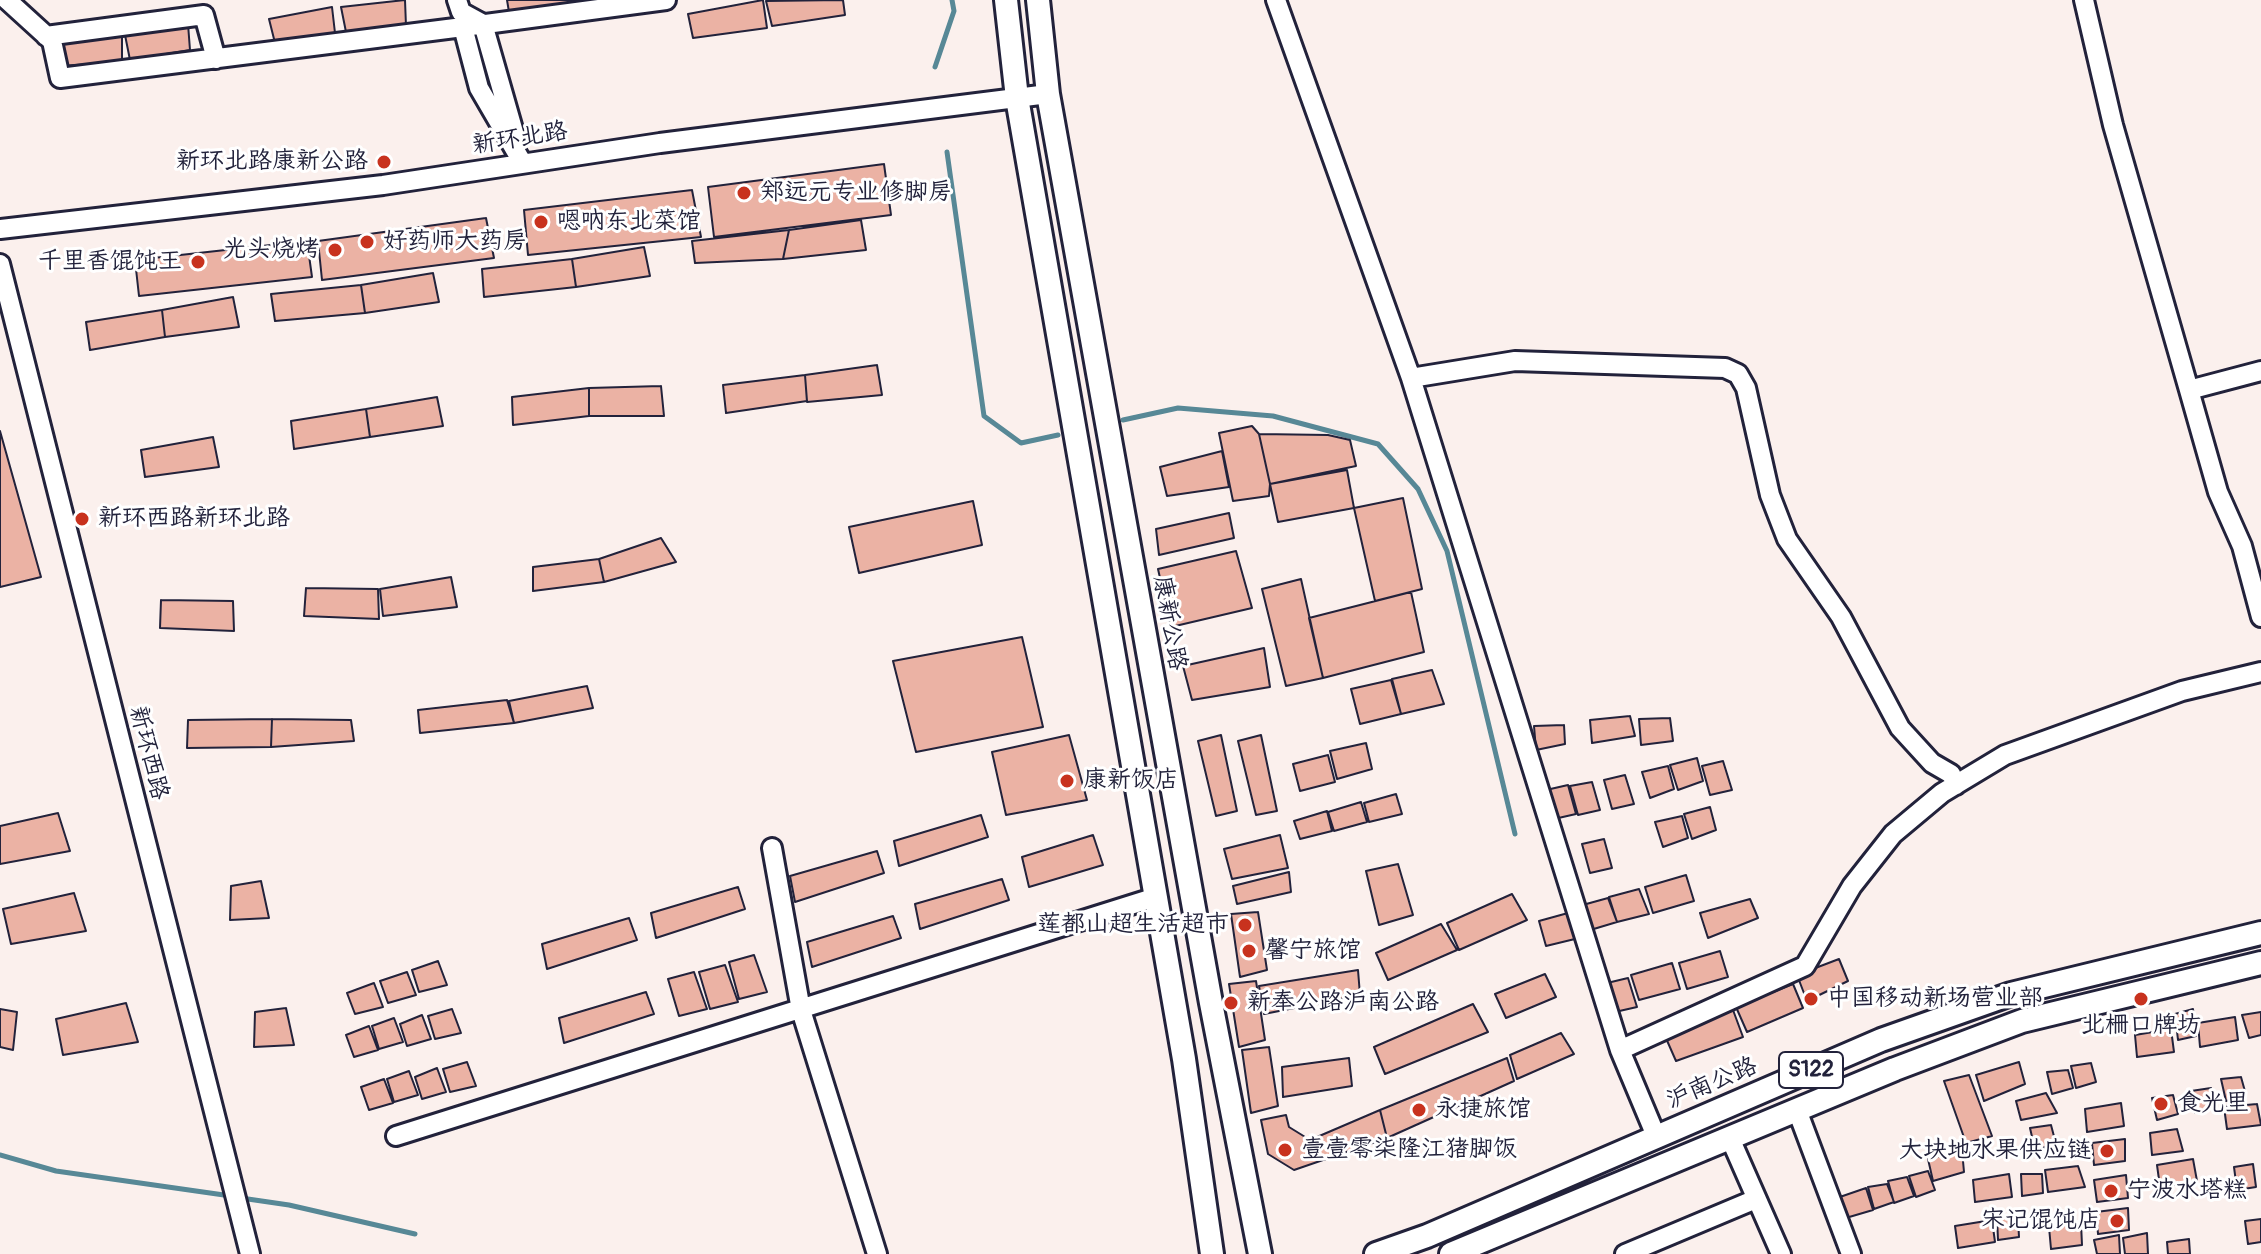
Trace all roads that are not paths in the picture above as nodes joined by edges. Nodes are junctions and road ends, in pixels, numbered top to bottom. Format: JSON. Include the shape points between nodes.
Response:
{"nodes":[{"id":1,"x":7,"y":0,"type":"edge"},
{"id":2,"x":457,"y":0,"type":"edge"},
{"id":3,"x":666,"y":0,"type":"edge"},
{"id":4,"x":1006,"y":0,"type":"edge"},
{"id":5,"x":1038,"y":0,"type":"edge"},
{"id":6,"x":1276,"y":0,"type":"edge"},
{"id":7,"x":2084,"y":0,"type":"edge"},
{"id":8,"x":483,"y":24,"type":"junction"},
{"id":9,"x":463,"y":27,"type":"junction"},
{"id":10,"x":46,"y":36,"type":"junction"},
{"id":11,"x":216,"y":59,"type":"junction"},
{"id":12,"x":1048,"y":94,"type":"junction"},
{"id":13,"x":1017,"y":98,"type":"junction"},
{"id":14,"x":522,"y":162,"type":"junction"},
{"id":15,"x":0,"y":229,"type":"edge"},
{"id":16,"x":0,"y":264,"type":"edge"},
{"id":17,"x":2261,"y":371,"type":"edge"},
{"id":18,"x":1411,"y":378,"type":"junction"},
{"id":19,"x":2189,"y":390,"type":"junction"},
{"id":20,"x":2261,"y":617,"type":"edge"},
{"id":21,"x":2261,"y":672,"type":"edge"},
{"id":22,"x":1956,"y":785,"type":"junction"},
{"id":23,"x":772,"y":848,"type":"dead end"},
{"id":24,"x":1156,"y":897,"type":"junction"},
{"id":25,"x":2261,"y":933,"type":"edge"},
{"id":26,"x":2261,"y":963,"type":"edge"},
{"id":27,"x":801,"y":1010,"type":"junction"},
{"id":28,"x":1620,"y":1050,"type":"junction"},
{"id":29,"x":1797,"y":1110,"type":"junction"},
{"id":30,"x":396,"y":1136,"type":"dead end"},
{"id":31,"x":1656,"y":1136,"type":"junction"},
{"id":32,"x":1730,"y":1138,"type":"junction"},
{"id":33,"x":1756,"y":1199,"type":"junction"},
{"id":34,"x":250,"y":1254,"type":"edge"},
{"id":35,"x":877,"y":1254,"type":"edge"},
{"id":36,"x":1212,"y":1254,"type":"edge"},
{"id":37,"x":1260,"y":1254,"type":"edge"},
{"id":38,"x":1376,"y":1254,"type":"edge"},
{"id":39,"x":1451,"y":1254,"type":"edge"},
{"id":40,"x":1625,"y":1254,"type":"edge"},
{"id":41,"x":1781,"y":1254,"type":"edge"},
{"id":42,"x":1851,"y":1254,"type":"edge"}],
"edges":[{"from":1,"to":10,"type":"street"},
{"from":2,"to":8,"type":"street","via":[[461,12]]},
{"from":3,"to":8,"type":"street"},
{"from":4,"to":13,"type":"main road"},
{"from":5,"to":12,"type":"main road","name":"康新公路"},
{"from":6,"to":18,"type":"street"},
{"from":7,"to":19,"type":"street","via":[[2113,125]]},
{"from":8,"to":9,"type":"street"},
{"from":8,"to":14,"type":"street"},
{"from":9,"to":11,"type":"street"},
{"from":9,"to":14,"type":"street","via":[[479,88]]},
{"from":10,"to":11,"type":"street","via":[[52,41],[60,78]]},
{"from":10,"to":11,"type":"street","via":[[204,15]]},
{"from":12,"to":13,"type":"street","name":"新环北路"},
{"from":12,"to":37,"type":"main road","name":"康新公路"},
{"from":13,"to":14,"type":"street","name":"新环北路"},
{"from":13,"to":24,"type":"main road"},
{"from":14,"to":15,"type":"street","name":"新环北路","via":[[383,185]]},
{"from":16,"to":34,"type":"street","name":"新环西路"},
{"from":17,"to":19,"type":"street"},
{"from":18,"to":22,"type":"street","via":[[1515,361],[1725,368],[1738,374],[1787,539],[1841,617],[1900,728],[1951,774]]},
{"from":18,"to":28,"type":"street"},
{"from":19,"to":20,"type":"street"},
{"from":21,"to":22,"type":"street","via":[[2182,691],[2005,755]]},
{"from":22,"to":28,"type":"street","via":[[1893,834],[1852,886],[1805,966]]},
{"from":23,"to":27,"type":"street"},
{"from":24,"to":27,"type":"street"},
{"from":24,"to":36,"type":"main road"},
{"from":25,"to":31,"type":"main road","name":"沪南公路","number":"S122","via":[[2011,994],[1881,1040]]},
{"from":26,"to":29,"type":"main road","number":"S122","via":[[2022,1021]]},
{"from":27,"to":30,"type":"street"},
{"from":27,"to":35,"type":"street"},
{"from":28,"to":31,"type":"street"},
{"from":29,"to":32,"type":"main road","number":"S122"},
{"from":29,"to":42,"type":"street"},
{"from":31,"to":38,"type":"main road","name":"沪南公路","number":"S122"},
{"from":32,"to":33,"type":"street"},
{"from":32,"to":39,"type":"main road","number":"S122"},
{"from":33,"to":40,"type":"street"},
{"from":33,"to":41,"type":"street"}]}
